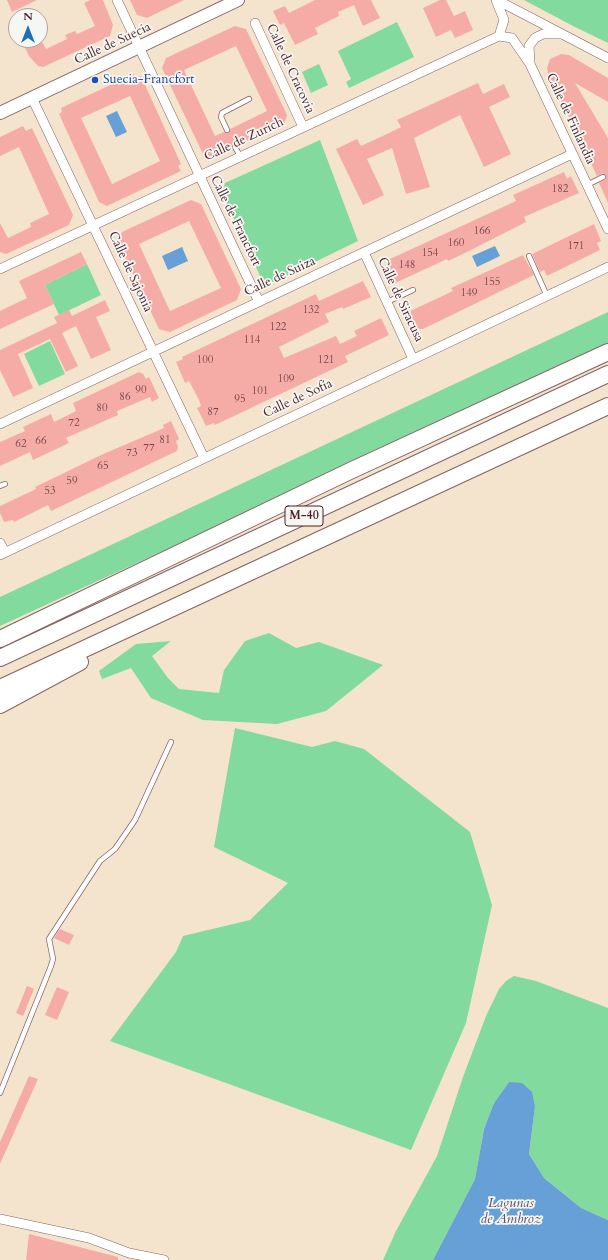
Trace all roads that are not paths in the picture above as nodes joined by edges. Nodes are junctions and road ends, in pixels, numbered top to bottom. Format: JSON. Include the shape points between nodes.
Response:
{"nodes":[{"id":1,"x":117,"y":0,"type":"edge"},
{"id":2,"x":238,"y":0,"type":"edge"},
{"id":3,"x":497,"y":0,"type":"edge"},
{"id":4,"x":255,"y":23,"type":"dead end"},
{"id":5,"x":562,"y":34,"type":"junction"},
{"id":6,"x":499,"y":36,"type":"junction"},
{"id":7,"x":138,"y":47,"type":"junction"},
{"id":8,"x":608,"y":58,"type":"edge"},
{"id":9,"x":530,"y":64,"type":"junction"},
{"id":10,"x":32,"y":98,"type":"junction"},
{"id":11,"x":249,"y":99,"type":"dead end"},
{"id":12,"x":0,"y":113,"type":"edge"},
{"id":13,"x":303,"y":127,"type":"junction"},
{"id":14,"x":227,"y":130,"type":"dead end"},
{"id":15,"x":235,"y":147,"type":"dead end"},
{"id":16,"x":572,"y":154,"type":"junction"},
{"id":17,"x":240,"y":156,"type":"junction"},
{"id":18,"x":199,"y":176,"type":"junction"},
{"id":19,"x":603,"y":177,"type":"dead end"},
{"id":20,"x":587,"y":185,"type":"junction"},
{"id":21,"x":93,"y":225,"type":"junction"},
{"id":22,"x":608,"y":229,"type":"edge"},
{"id":23,"x":364,"y":252,"type":"junction"},
{"id":24,"x":529,"y":256,"type":"dead end"},
{"id":25,"x":608,"y":267,"type":"edge"},
{"id":26,"x":0,"y":269,"type":"edge"},
{"id":27,"x":413,"y":290,"type":"dead end"},
{"id":28,"x":547,"y":296,"type":"junction"},
{"id":29,"x":259,"y":302,"type":"junction"},
{"id":30,"x":387,"y":302,"type":"junction"},
{"id":31,"x":153,"y":352,"type":"junction"},
{"id":32,"x":608,"y":352,"type":"edge"},
{"id":33,"x":413,"y":359,"type":"junction"},
{"id":34,"x":608,"y":374,"type":"edge"},
{"id":35,"x":608,"y":406,"type":"edge"},
{"id":36,"x":0,"y":424,"type":"edge"},
{"id":37,"x":404,"y":446,"type":"junction"},
{"id":38,"x":204,"y":458,"type":"junction"},
{"id":39,"x":0,"y":542,"type":"edge"},
{"id":40,"x":242,"y":546,"type":"junction"},
{"id":41,"x":2,"y":554,"type":"edge"},
{"id":42,"x":186,"y":604,"type":"junction"},
{"id":43,"x":0,"y":639,"type":"edge"},
{"id":44,"x":0,"y":658,"type":"edge"},
{"id":45,"x":0,"y":688,"type":"edge"},
{"id":46,"x":0,"y":705,"type":"edge"},
{"id":47,"x":171,"y":742,"type":"dead end"},
{"id":48,"x":0,"y":1093,"type":"edge"},
{"id":49,"x":0,"y":1219,"type":"edge"},
{"id":50,"x":164,"y":1260,"type":"edge"}],
"edges":[{"from":1,"to":7,"type":"street","name":"Calle de Francfort"},
{"from":2,"to":7,"type":"street","name":"Calle de Suecia"},
{"from":3,"to":5,"type":"street"},
{"from":3,"to":6,"type":"street","via":[[504,20]]},
{"from":4,"to":13,"type":"street","name":"Calle de Cracovia"},
{"from":5,"to":8,"type":"street"},
{"from":5,"to":9,"type":"street","name":"Calle de Finlandia","via":[[543,34],[535,38],[529,46]]},
{"from":6,"to":9,"type":"street","name":"Calle de Finlandia","via":[[512,38]]},
{"from":6,"to":13,"type":"street","name":"Calle de Zurich"},
{"from":7,"to":10,"type":"street","name":"Calle de Suecia"},
{"from":7,"to":18,"type":"street","name":"Calle de Francfort"},
{"from":9,"to":16,"type":"street","name":"Calle de Finlandia"},
{"from":10,"to":12,"type":"street","name":"Calle de Suecia"},
{"from":10,"to":21,"type":"street","name":"Calle de Sajonia"},
{"from":11,"to":14,"type":"lane","via":[[222,113],[220,117]]},
{"from":13,"to":17,"type":"street","name":"Calle de Zurich"},
{"from":15,"to":17,"type":"lane"},
{"from":16,"to":20,"type":"street","name":"Calle de Finlandia"},
{"from":16,"to":23,"type":"street","name":"Calle de Suiza"},
{"from":17,"to":18,"type":"street","name":"Calle de Zurich"},
{"from":18,"to":21,"type":"street","name":"Calle de Zurich"},
{"from":18,"to":29,"type":"street","name":"Calle de Francfort"},
{"from":19,"to":20,"type":"lane"},
{"from":20,"to":22,"type":"street","name":"Calle de Finlandia"},
{"from":21,"to":26,"type":"street","name":"Calle de Zurich"},
{"from":21,"to":31,"type":"street","name":"Calle de Sajonia"},
{"from":23,"to":29,"type":"street","name":"Calle de Suiza"},
{"from":23,"to":30,"type":"street","name":"Calle de Siracusa"},
{"from":24,"to":28,"type":"lane"},
{"from":25,"to":28,"type":"street","name":"Calle de Sofía"},
{"from":27,"to":30,"type":"lane"},
{"from":28,"to":33,"type":"street","name":"Calle de Sofía"},
{"from":29,"to":31,"type":"street","name":"Calle de Suiza"},
{"from":30,"to":33,"type":"street","name":"Calle de Siracusa"},
{"from":31,"to":36,"type":"street","name":"Calle de Suiza"},
{"from":31,"to":38,"type":"street","name":"Calle de Sajonia"},
{"from":32,"to":37,"type":"highway"},
{"from":33,"to":38,"type":"street","name":"Calle de Sofía"},
{"from":34,"to":40,"type":"highway","number":"M-40"},
{"from":35,"to":42,"type":"highway","number":"M-40"},
{"from":37,"to":40,"type":"highway"},
{"from":37,"to":43,"type":"highway"},
{"from":38,"to":41,"type":"street","name":"Calle de Sofía"},
{"from":39,"to":41,"type":"street"},
{"from":40,"to":44,"type":"highway","number":"M-40"},
{"from":42,"to":45,"type":"highway","number":"M-40"},
{"from":42,"to":46,"type":"highway"},
{"from":47,"to":48,"type":"lane","via":[[135,820],[115,849],[100,861],[49,939],[52,966]]},
{"from":49,"to":50,"type":"street","via":[[90,1238],[129,1253]]}]}
